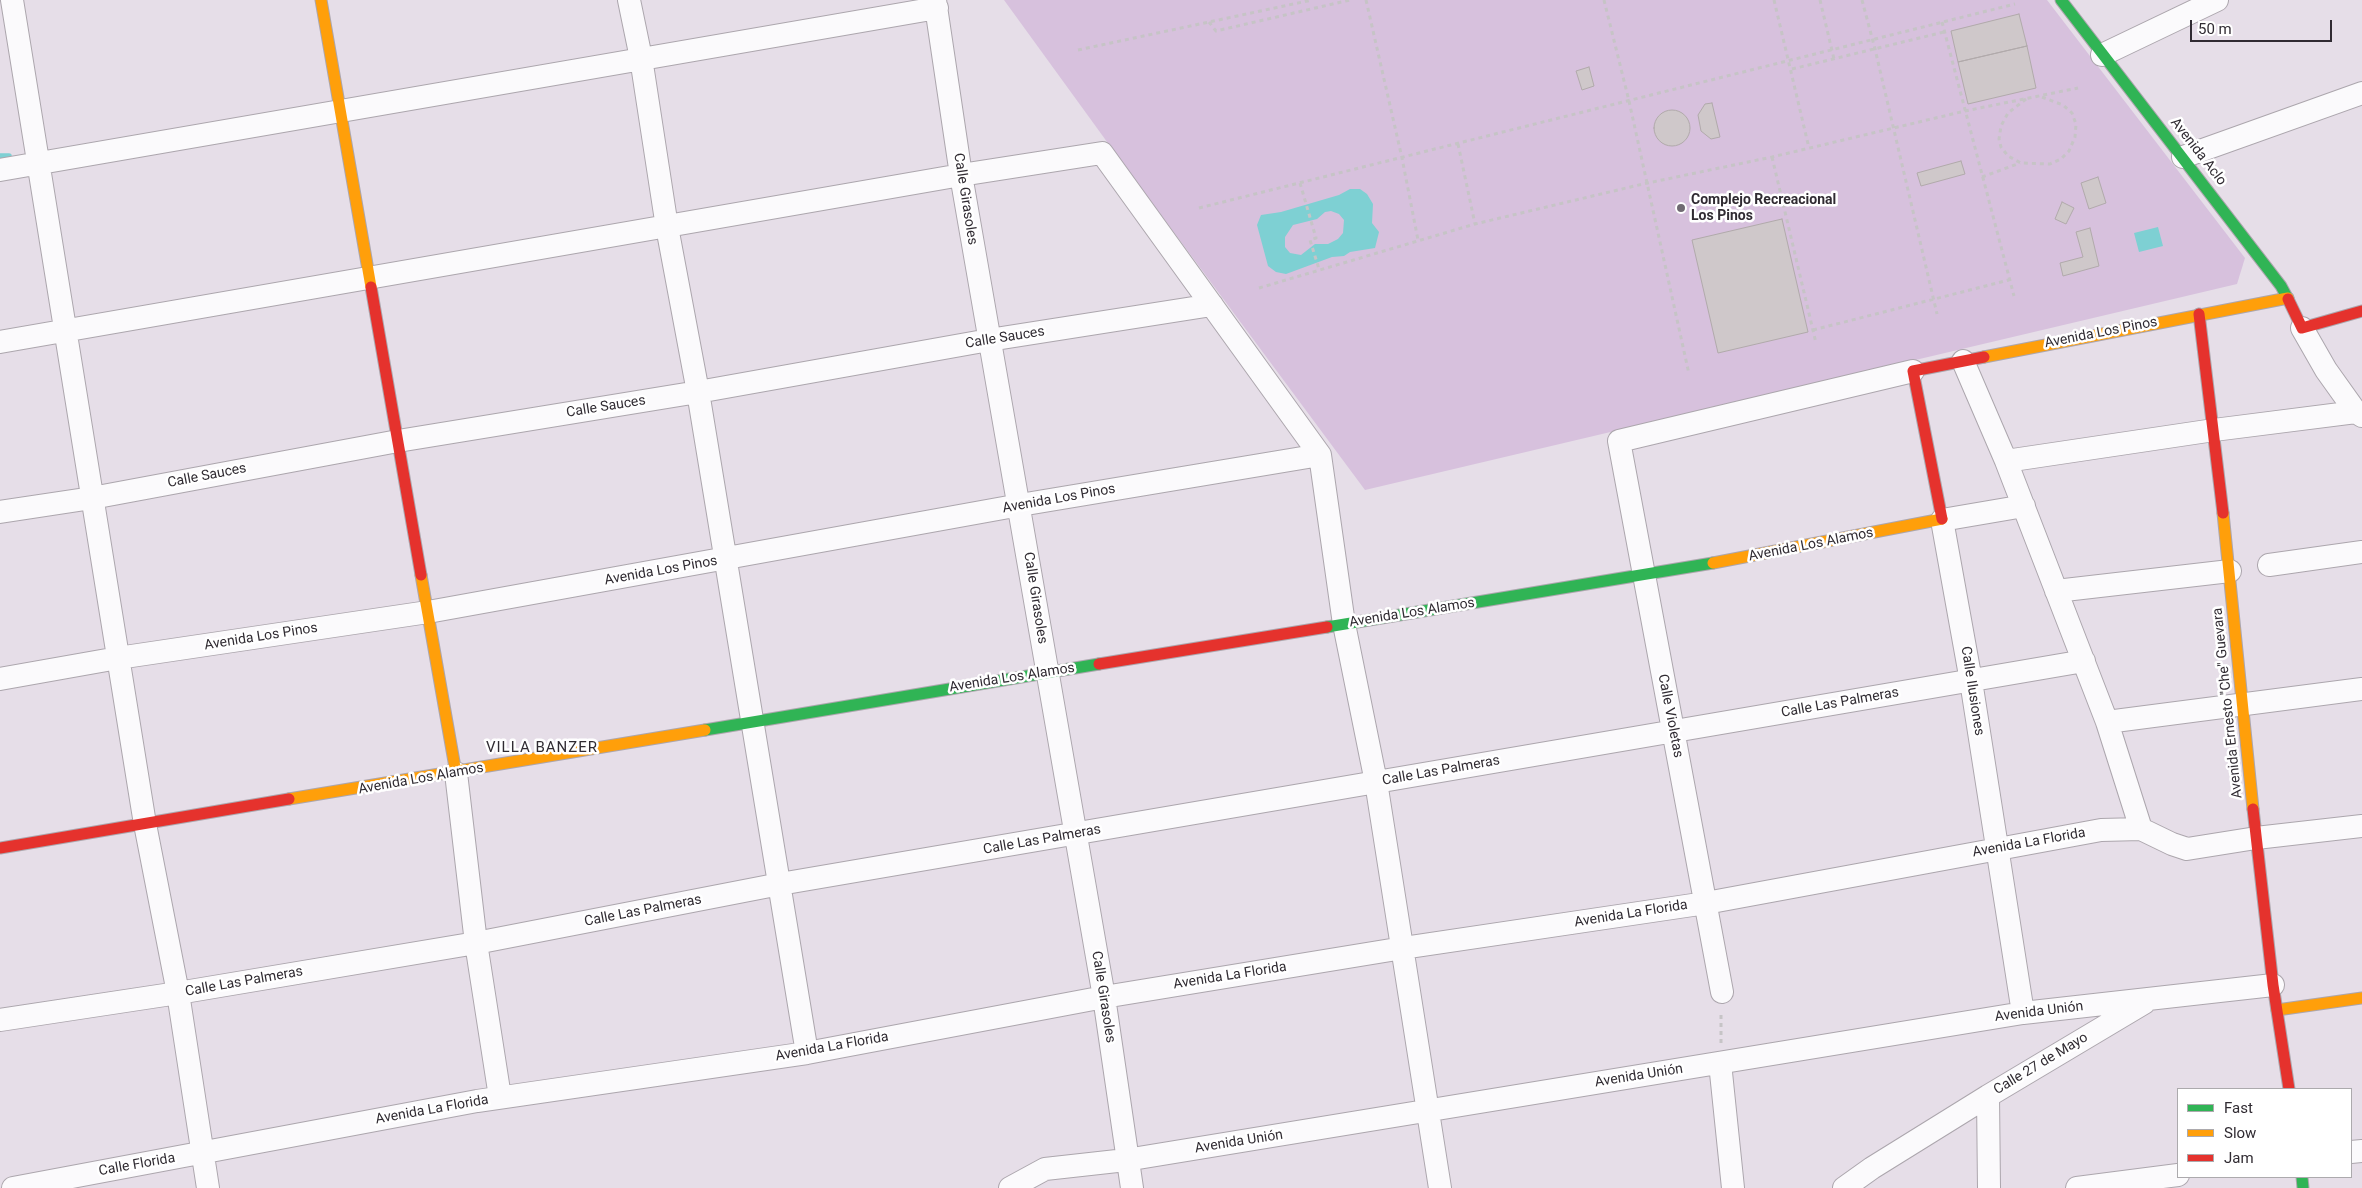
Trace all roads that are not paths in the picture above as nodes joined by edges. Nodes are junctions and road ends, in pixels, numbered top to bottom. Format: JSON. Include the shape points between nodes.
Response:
{"nodes":[{"id":1,"x":12,"y":0,"type":"edge"},
{"id":2,"x":321,"y":0,"type":"edge"},
{"id":3,"x":629,"y":0,"type":"edge"},
{"id":4,"x":2061,"y":0,"type":"edge"},
{"id":5,"x":2217,"y":0,"type":"edge"},
{"id":6,"x":936,"y":4,"type":"edge"},
{"id":7,"x":2102,"y":55,"type":"junction"},
{"id":8,"x":641,"y":58,"type":"junction"},
{"id":9,"x":2362,"y":93,"type":"edge"},
{"id":10,"x":340,"y":111,"type":"junction"},
{"id":11,"x":2184,"y":157,"type":"junction"},
{"id":12,"x":38,"y":164,"type":"junction"},
{"id":13,"x":0,"y":170,"type":"edge"},
{"id":14,"x":961,"y":175,"type":"junction"},
{"id":15,"x":667,"y":227,"type":"junction"},
{"id":16,"x":370,"y":277,"type":"junction"},
{"id":17,"x":2288,"y":298,"type":"junction"},
{"id":18,"x":1212,"y":305,"type":"junction"},
{"id":19,"x":2362,"y":311,"type":"edge"},
{"id":20,"x":2199,"y":314,"type":"junction"},
{"id":21,"x":2302,"y":328,"type":"junction"},
{"id":22,"x":66,"y":332,"type":"junction"},
{"id":23,"x":989,"y":340,"type":"junction"},
{"id":24,"x":0,"y":342,"type":"edge"},
{"id":25,"x":1963,"y":361,"type":"junction"},
{"id":26,"x":1913,"y":371,"type":"junction"},
{"id":27,"x":698,"y":392,"type":"junction"},
{"id":28,"x":2359,"y":414,"type":"edge"},
{"id":29,"x":2214,"y":430,"type":"junction"},
{"id":30,"x":398,"y":441,"type":"junction"},
{"id":31,"x":1320,"y":455,"type":"junction"},
{"id":32,"x":2006,"y":461,"type":"junction"},
{"id":33,"x":92,"y":498,"type":"junction"},
{"id":34,"x":1020,"y":505,"type":"junction"},
{"id":35,"x":2024,"y":506,"type":"junction"},
{"id":36,"x":0,"y":512,"type":"edge"},
{"id":37,"x":1942,"y":520,"type":"junction"},
{"id":38,"x":2362,"y":552,"type":"edge"},
{"id":39,"x":726,"y":559,"type":"junction"},
{"id":40,"x":2269,"y":565,"type":"dead end"},
{"id":41,"x":2230,"y":570,"type":"junction"},
{"id":42,"x":1643,"y":576,"type":"junction"},
{"id":43,"x":2056,"y":591,"type":"junction"},
{"id":44,"x":428,"y":612,"type":"junction"},
{"id":45,"x":1344,"y":624,"type":"junction"},
{"id":46,"x":118,"y":658,"type":"junction"},
{"id":47,"x":2084,"y":662,"type":"junction"},
{"id":48,"x":1047,"y":672,"type":"junction"},
{"id":49,"x":0,"y":679,"type":"edge"},
{"id":50,"x":1971,"y":681,"type":"junction"},
{"id":51,"x":2362,"y":690,"type":"edge"},
{"id":52,"x":2242,"y":704,"type":"junction"},
{"id":53,"x":753,"y":721,"type":"junction"},
{"id":54,"x":2107,"y":722,"type":"junction"},
{"id":55,"x":1673,"y":732,"type":"junction"},
{"id":56,"x":456,"y":773,"type":"junction"},
{"id":57,"x":1376,"y":782,"type":"junction"},
{"id":58,"x":145,"y":824,"type":"junction"},
{"id":59,"x":2362,"y":826,"type":"edge"},
{"id":60,"x":2141,"y":829,"type":"junction"},
{"id":61,"x":1075,"y":834,"type":"junction"},
{"id":62,"x":2256,"y":838,"type":"junction"},
{"id":63,"x":0,"y":848,"type":"edge"},
{"id":64,"x":1997,"y":848,"type":"junction"},
{"id":65,"x":780,"y":884,"type":"junction"},
{"id":66,"x":1706,"y":903,"type":"junction"},
{"id":67,"x":476,"y":943,"type":"junction"},
{"id":68,"x":1403,"y":948,"type":"junction"},
{"id":69,"x":2273,"y":985,"type":"junction"},
{"id":70,"x":1722,"y":992,"type":"road end"},
{"id":71,"x":178,"y":993,"type":"junction"},
{"id":72,"x":1104,"y":997,"type":"junction"},
{"id":73,"x":2362,"y":998,"type":"edge"},
{"id":74,"x":2148,"y":1000,"type":"junction"},
{"id":75,"x":2277,"y":1010,"type":"junction"},
{"id":76,"x":2023,"y":1012,"type":"junction"},
{"id":77,"x":0,"y":1020,"type":"edge"},
{"id":78,"x":807,"y":1053,"type":"junction"},
{"id":79,"x":1720,"y":1063,"type":"junction"},
{"id":80,"x":2289,"y":1088,"type":"edge"},
{"id":81,"x":1988,"y":1096,"type":"junction"},
{"id":82,"x":500,"y":1097,"type":"junction"},
{"id":83,"x":1427,"y":1112,"type":"junction"},
{"id":84,"x":202,"y":1153,"type":"junction"},
{"id":85,"x":1126,"y":1160,"type":"junction"},
{"id":86,"x":2177,"y":1175,"type":"edge"},
{"id":87,"x":13,"y":1188,"type":"edge"},
{"id":88,"x":208,"y":1188,"type":"edge"},
{"id":89,"x":1010,"y":1188,"type":"edge"},
{"id":90,"x":1132,"y":1188,"type":"edge"},
{"id":91,"x":1440,"y":1188,"type":"edge"},
{"id":92,"x":1733,"y":1188,"type":"edge"},
{"id":93,"x":1844,"y":1188,"type":"edge"},
{"id":94,"x":1990,"y":1188,"type":"edge"},
{"id":95,"x":2077,"y":1188,"type":"edge"}],
"edges":[{"from":1,"to":12,"type":"street"},
{"from":2,"to":10,"type":"street"},
{"from":3,"to":8,"type":"street"},
{"from":4,"to":7,"type":"street","name":"Avenida Aclo"},
{"from":5,"to":7,"type":"street"},
{"from":6,"to":8,"type":"street"},
{"from":6,"to":14,"type":"street","name":"Calle Girasoles"},
{"from":7,"to":11,"type":"street","name":"Avenida Aclo"},
{"from":8,"to":10,"type":"street"},
{"from":8,"to":15,"type":"street"},
{"from":9,"to":11,"type":"street"},
{"from":10,"to":12,"type":"street"},
{"from":10,"to":16,"type":"street"},
{"from":11,"to":17,"type":"street","name":"Avenida Aclo"},
{"from":12,"to":13,"type":"street"},
{"from":12,"to":22,"type":"street"},
{"from":14,"to":15,"type":"street"},
{"from":14,"to":18,"type":"street","via":[[1102,152]]},
{"from":14,"to":23,"type":"street","name":"Calle Girasoles"},
{"from":15,"to":16,"type":"street"},
{"from":15,"to":27,"type":"street"},
{"from":16,"to":22,"type":"street"},
{"from":16,"to":30,"type":"street"},
{"from":17,"to":20,"type":"street","name":"Avenida Los Pinos"},
{"from":17,"to":21,"type":"street","name":"Avenida Aclo"},
{"from":18,"to":23,"type":"street","name":"Calle Sauces"},
{"from":18,"to":31,"type":"street"},
{"from":19,"to":21,"type":"street"},
{"from":20,"to":25,"type":"street","name":"Avenida Los Pinos"},
{"from":20,"to":29,"type":"street","name":"Avenida Ernesto \"Che\" Guevara"},
{"from":21,"to":28,"type":"street","via":[[2326,370]]},
{"from":22,"to":24,"type":"street"},
{"from":22,"to":33,"type":"street"},
{"from":23,"to":27,"type":"street","name":"Calle Sauces"},
{"from":23,"to":34,"type":"street","name":"Calle Girasoles"},
{"from":25,"to":26,"type":"street","name":"Avenida Los Pinos"},
{"from":25,"to":32,"type":"street"},
{"from":26,"to":37,"type":"street","name":"Calle Ilusiones"},
{"from":26,"to":42,"type":"street","name":"Calle Violetas","via":[[1619,441]]},
{"from":27,"to":30,"type":"street","name":"Calle Sauces"},
{"from":27,"to":39,"type":"street"},
{"from":28,"to":29,"type":"street"},
{"from":29,"to":32,"type":"street"},
{"from":29,"to":41,"type":"street","name":"Avenida Ernesto \"Che\" Guevara"},
{"from":30,"to":33,"type":"street","name":"Calle Sauces"},
{"from":30,"to":44,"type":"street"},
{"from":31,"to":34,"type":"street","name":"Avenida Los Pinos"},
{"from":31,"to":45,"type":"street"},
{"from":32,"to":35,"type":"street"},
{"from":33,"to":36,"type":"street","name":"Calle Sauces"},
{"from":33,"to":46,"type":"street"},
{"from":34,"to":39,"type":"street","name":"Avenida Los Pinos"},
{"from":34,"to":48,"type":"street","name":"Calle Girasoles"},
{"from":35,"to":37,"type":"street","name":"Avenida Los Alamos"},
{"from":35,"to":43,"type":"street"},
{"from":37,"to":42,"type":"street","name":"Avenida Los Alamos"},
{"from":37,"to":50,"type":"street","name":"Calle Ilusiones"},
{"from":38,"to":40,"type":"street"},
{"from":39,"to":44,"type":"street","name":"Avenida Los Pinos"},
{"from":39,"to":53,"type":"street"},
{"from":41,"to":43,"type":"street"},
{"from":41,"to":52,"type":"street","name":"Avenida Ernesto \"Che\" Guevara"},
{"from":42,"to":45,"type":"street","name":"Avenida Los Alamos"},
{"from":42,"to":55,"type":"street","name":"Calle Violetas"},
{"from":43,"to":47,"type":"street"},
{"from":44,"to":46,"type":"street","name":"Avenida Los Pinos"},
{"from":44,"to":56,"type":"street"},
{"from":45,"to":48,"type":"street","name":"Avenida Los Alamos"},
{"from":45,"to":57,"type":"street"},
{"from":46,"to":49,"type":"street","name":"Avenida Los Pinos"},
{"from":46,"to":58,"type":"street"},
{"from":47,"to":50,"type":"street","name":"Calle Las Palmeras"},
{"from":47,"to":54,"type":"street"},
{"from":48,"to":53,"type":"street","name":"Avenida Los Alamos"},
{"from":48,"to":61,"type":"street","name":"Calle Girasoles"},
{"from":50,"to":55,"type":"street","name":"Calle Las Palmeras"},
{"from":50,"to":64,"type":"street","name":"Calle Ilusiones"},
{"from":51,"to":52,"type":"street"},
{"from":52,"to":54,"type":"street"},
{"from":52,"to":62,"type":"street","name":"Avenida Ernesto \"Che\" Guevara"},
{"from":53,"to":56,"type":"street","name":"Avenida Los Alamos"},
{"from":53,"to":65,"type":"street"},
{"from":54,"to":60,"type":"street"},
{"from":55,"to":57,"type":"street","name":"Calle Las Palmeras"},
{"from":55,"to":66,"type":"street","name":"Calle Violetas"},
{"from":56,"to":58,"type":"street","name":"Avenida Los Alamos"},
{"from":56,"to":67,"type":"street"},
{"from":57,"to":61,"type":"street","name":"Calle Las Palmeras"},
{"from":57,"to":68,"type":"street"},
{"from":58,"to":63,"type":"street","name":"Avenida Los Alamos"},
{"from":58,"to":71,"type":"street"},
{"from":59,"to":62,"type":"street","name":"Avenida La Florida"},
{"from":60,"to":62,"type":"street","name":"Avenida La Florida","via":[[2187,849]]},
{"from":60,"to":64,"type":"street","name":"Avenida La Florida","via":[[2101,830]]},
{"from":61,"to":65,"type":"street","name":"Calle Las Palmeras"},
{"from":61,"to":72,"type":"street","name":"Calle Girasoles"},
{"from":62,"to":69,"type":"street","name":"Avenida Ernesto \"Che\" Guevara"},
{"from":64,"to":66,"type":"street","name":"Avenida La Florida"},
{"from":64,"to":76,"type":"street","name":"Calle Ilusiones"},
{"from":65,"to":67,"type":"street","name":"Calle Las Palmeras"},
{"from":65,"to":78,"type":"street"},
{"from":66,"to":68,"type":"street","name":"Avenida La Florida"},
{"from":66,"to":70,"type":"street","name":"Calle Violetas"},
{"from":67,"to":71,"type":"street","name":"Calle Las Palmeras"},
{"from":67,"to":82,"type":"street"},
{"from":68,"to":72,"type":"street","name":"Avenida La Florida"},
{"from":68,"to":83,"type":"street"},
{"from":69,"to":74,"type":"street","name":"Avenida Unión"},
{"from":69,"to":75,"type":"street","name":"Avenida Ernesto \"Che\" Guevara"},
{"from":71,"to":77,"type":"street","name":"Calle Las Palmeras"},
{"from":71,"to":84,"type":"street"},
{"from":72,"to":78,"type":"street","name":"Avenida La Florida"},
{"from":72,"to":85,"type":"street","name":"Calle Girasoles"},
{"from":73,"to":75,"type":"street"},
{"from":74,"to":76,"type":"street","name":"Avenida Unión"},
{"from":74,"to":81,"type":"street","name":"Calle 27 de Mayo"},
{"from":75,"to":80,"type":"street","name":"Avenida Ernesto \"Che\" Guevara"},
{"from":76,"to":79,"type":"street","name":"Avenida Unión"},
{"from":78,"to":82,"type":"street","name":"Avenida La Florida"},
{"from":79,"to":83,"type":"street","name":"Avenida Unión"},
{"from":79,"to":92,"type":"street"},
{"from":81,"to":93,"type":"street"},
{"from":81,"to":94,"type":"street","name":"Calle 27 de Mayo"},
{"from":82,"to":84,"type":"street","name":"Avenida La Florida"},
{"from":83,"to":85,"type":"street","name":"Avenida Unión"},
{"from":83,"to":91,"type":"street"},
{"from":84,"to":87,"type":"street","name":"Calle Florida"},
{"from":84,"to":88,"type":"street"},
{"from":85,"to":89,"type":"street","name":"Avenida Unión","via":[[1046,1169]]},
{"from":85,"to":90,"type":"street","name":"Calle Girasoles"},
{"from":86,"to":95,"type":"street"}]}
